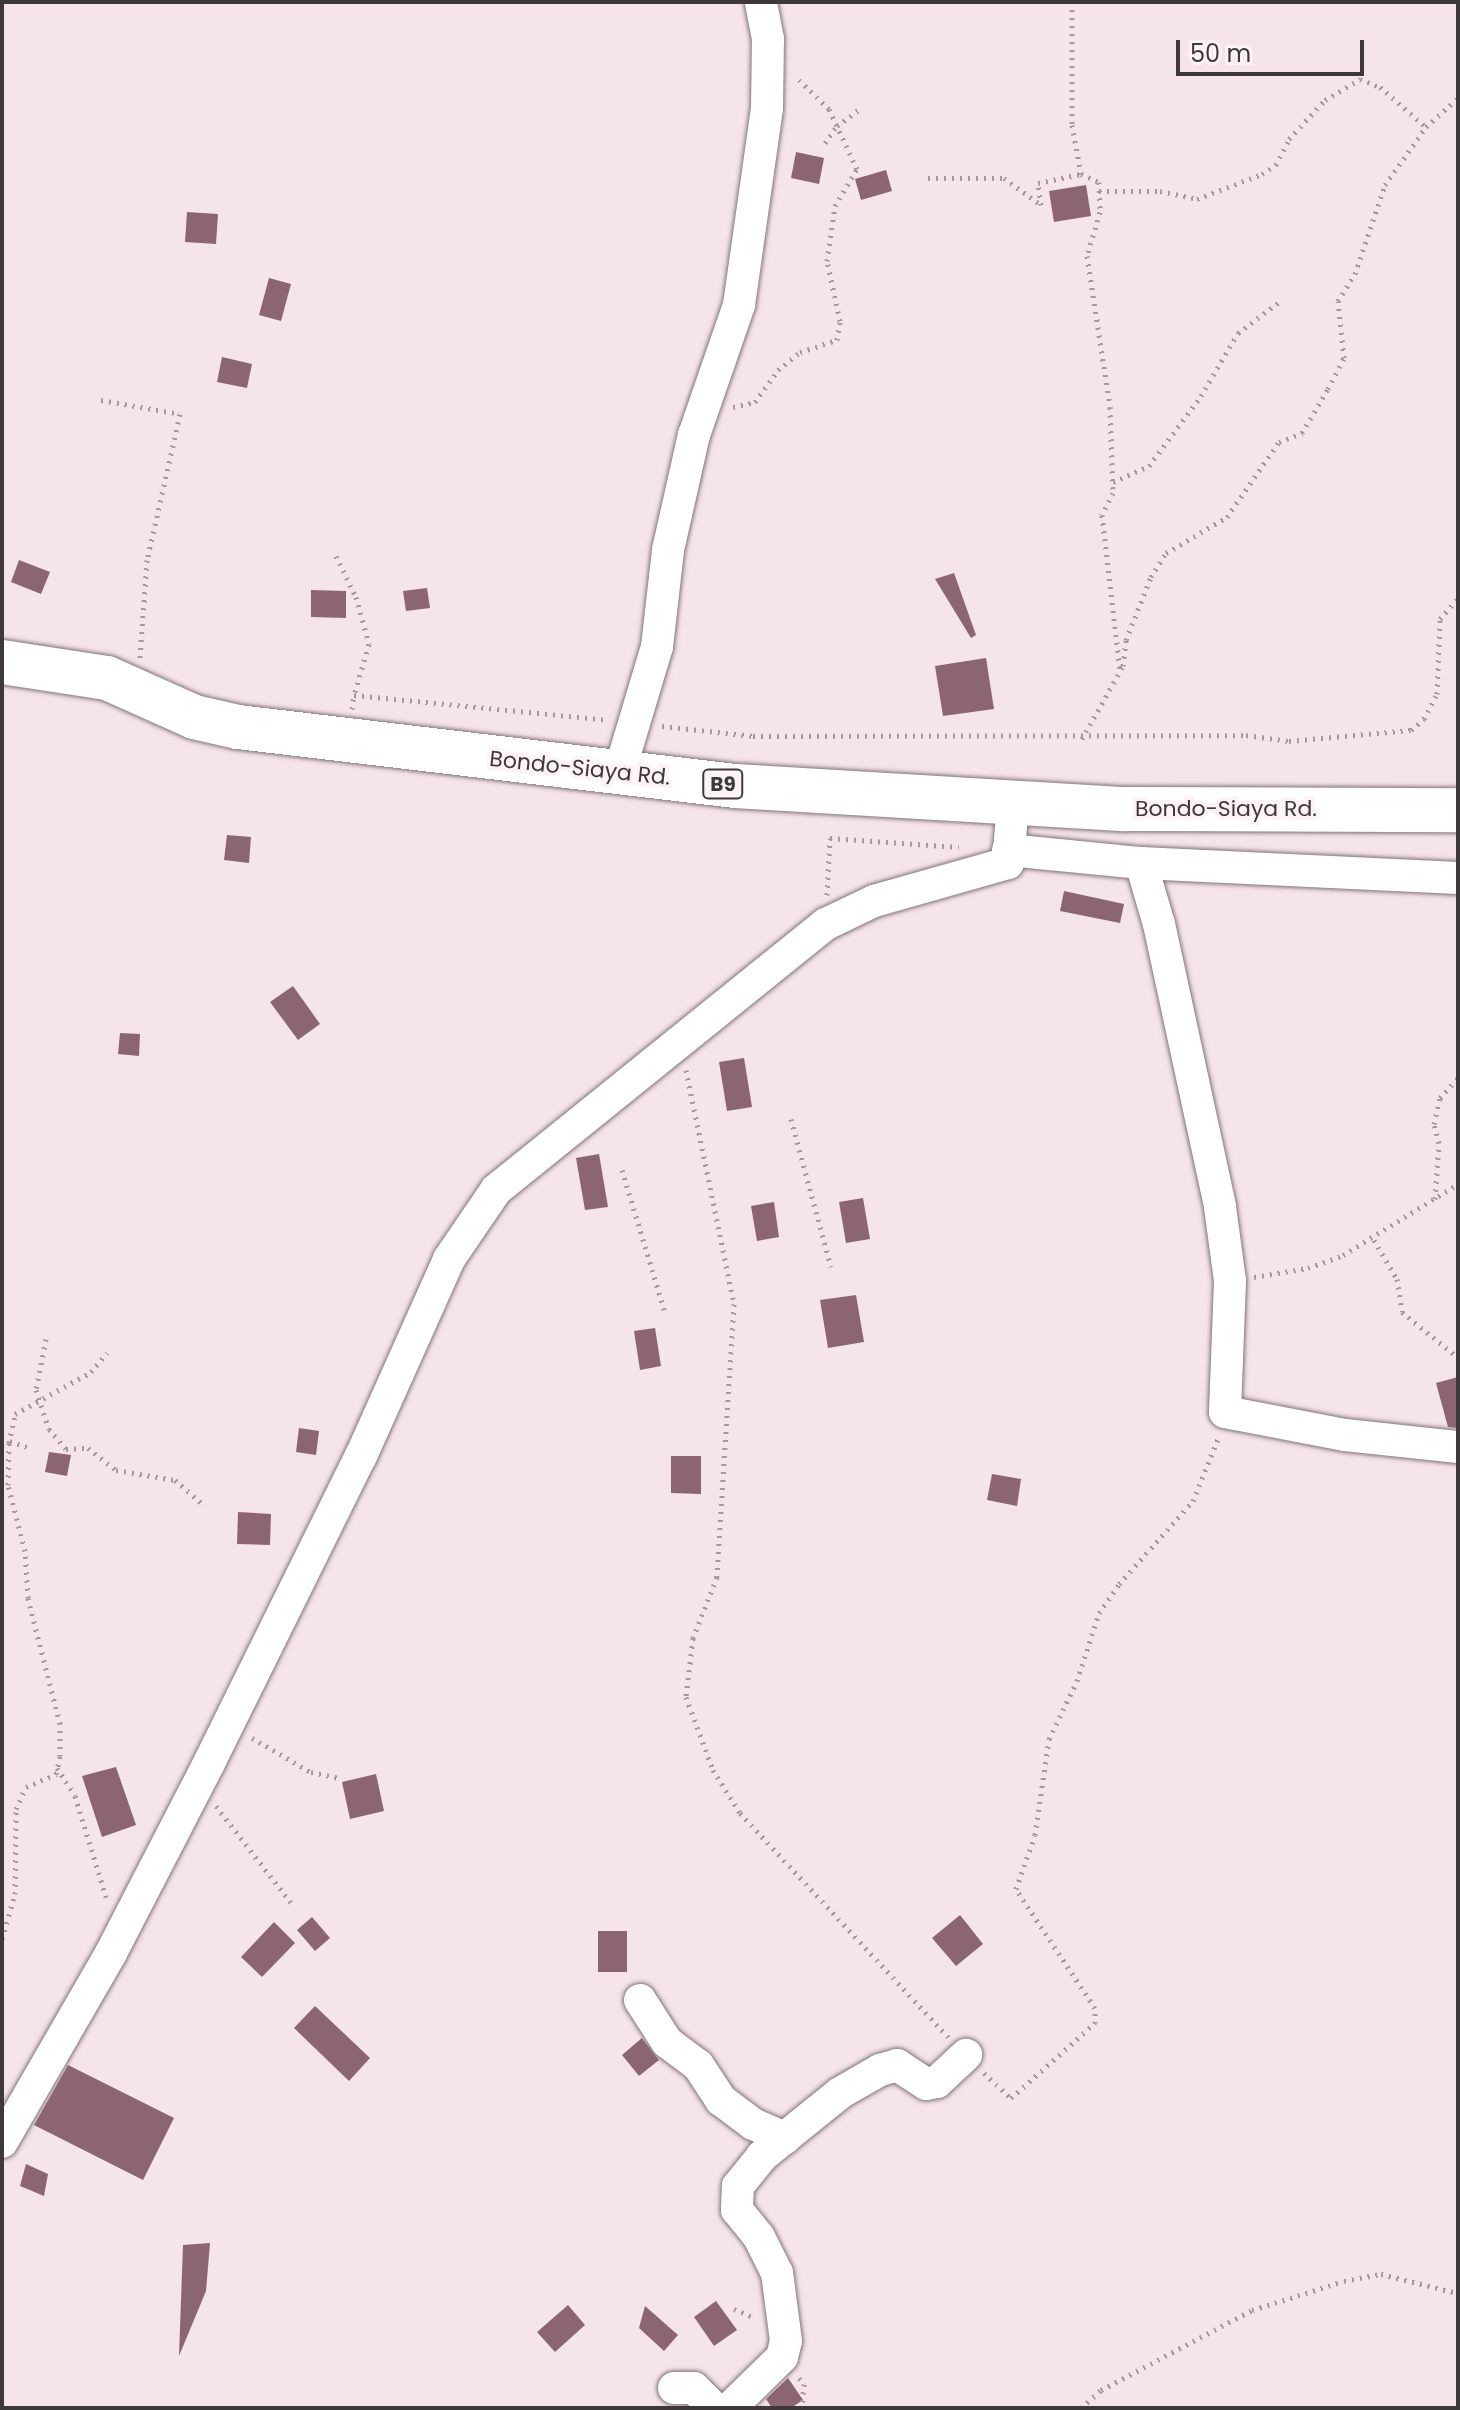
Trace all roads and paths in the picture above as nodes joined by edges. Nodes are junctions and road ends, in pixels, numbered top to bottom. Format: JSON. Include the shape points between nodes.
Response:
{"nodes":[{"id":1,"x":761,"y":2,"type":"edge"},
{"id":2,"x":1072,"y":2,"type":"edge"},
{"id":3,"x":768,"y":51,"type":"junction"},
{"id":4,"x":1458,"y":98,"type":"edge"},
{"id":5,"x":861,"y":108,"type":"dead end"},
{"id":6,"x":837,"y":126,"type":"junction"},
{"id":7,"x":1426,"y":127,"type":"junction"},
{"id":8,"x":825,"y":143,"type":"dead end"},
{"id":9,"x":1081,"y":174,"type":"junction"},
{"id":10,"x":928,"y":178,"type":"dead end"},
{"id":11,"x":1099,"y":191,"type":"junction"},
{"id":12,"x":1279,"y":302,"type":"dead end"},
{"id":13,"x":101,"y":400,"type":"dead end"},
{"id":14,"x":732,"y":407,"type":"dead end"},
{"id":15,"x":1113,"y":482,"type":"junction"},
{"id":16,"x":336,"y":556,"type":"dead end"},
{"id":17,"x":1458,"y":598,"type":"edge"},
{"id":18,"x":2,"y":662,"type":"edge"},
{"id":19,"x":1120,"y":672,"type":"junction"},
{"id":20,"x":137,"y":691,"type":"junction"},
{"id":21,"x":354,"y":695,"type":"junction"},
{"id":22,"x":634,"y":723,"type":"junction"},
{"id":23,"x":1082,"y":739,"type":"junction"},
{"id":24,"x":347,"y":742,"type":"junction"},
{"id":25,"x":620,"y":770,"type":"junction"},
{"id":26,"x":1013,"y":804,"type":"junction"},
{"id":27,"x":1458,"y":810,"type":"edge"},
{"id":28,"x":1008,"y":850,"type":"junction"},
{"id":29,"x":1141,"y":863,"type":"junction"},
{"id":30,"x":1458,"y":878,"type":"edge"},
{"id":31,"x":826,"y":924,"type":"junction"},
{"id":32,"x":680,"y":1046,"type":"junction"},
{"id":33,"x":1458,"y":1078,"type":"edge"},
{"id":34,"x":791,"y":1119,"type":"dead end"},
{"id":35,"x":622,"y":1170,"type":"dead end"},
{"id":36,"x":1458,"y":1184,"type":"edge"},
{"id":37,"x":1435,"y":1199,"type":"junction"},
{"id":38,"x":1374,"y":1240,"type":"junction"},
{"id":39,"x":831,"y":1267,"type":"dead end"},
{"id":40,"x":1230,"y":1281,"type":"junction"},
{"id":41,"x":665,"y":1312,"type":"dead end"},
{"id":42,"x":46,"y":1339,"type":"dead end"},
{"id":43,"x":107,"y":1353,"type":"dead end"},
{"id":44,"x":1455,"y":1355,"type":"dead end"},
{"id":45,"x":38,"y":1400,"type":"junction"},
{"id":46,"x":1225,"y":1412,"type":"junction"},
{"id":47,"x":2,"y":1439,"type":"edge"},
{"id":48,"x":9,"y":1443,"type":"junction"},
{"id":49,"x":1458,"y":1447,"type":"edge"},
{"id":50,"x":31,"y":1448,"type":"dead end"},
{"id":51,"x":205,"y":1506,"type":"dead end"},
{"id":52,"x":229,"y":1721,"type":"junction"},
{"id":53,"x":57,"y":1767,"type":"junction"},
{"id":54,"x":340,"y":1778,"type":"dead end"},
{"id":55,"x":198,"y":1784,"type":"junction"},
{"id":56,"x":292,"y":1904,"type":"dead end"},
{"id":57,"x":120,"y":1935,"type":"junction"},
{"id":58,"x":2,"y":1939,"type":"edge"},
{"id":59,"x":640,"y":2000,"type":"dead end"},
{"id":60,"x":966,"y":2055,"type":"junction"},
{"id":61,"x":785,"y":2138,"type":"junction"},
{"id":62,"x":2,"y":2142,"type":"edge"},
{"id":63,"x":1458,"y":2293,"type":"edge"},
{"id":64,"x":674,"y":2388,"type":"dead end"},
{"id":65,"x":714,"y":2408,"type":"edge"},
{"id":66,"x":730,"y":2408,"type":"edge"},
{"id":67,"x":1081,"y":2408,"type":"edge"}],
"edges":[{"from":1,"to":3,"type":"street"},
{"from":2,"to":9,"type":"path","via":[[1072,125]]},
{"from":3,"to":6,"type":"path","via":[[829,109]]},
{"from":3,"to":22,"type":"street","via":[[767,108],[739,305],[694,435],[663,577],[657,647]]},
{"from":4,"to":7,"type":"path"},
{"from":5,"to":6,"type":"path"},
{"from":6,"to":8,"type":"path"},
{"from":6,"to":14,"type":"path","via":[[857,169],[835,206],[827,261],[840,321],[837,340],[800,352],[778,370],[755,402]]},
{"from":7,"to":11,"type":"path","via":[[1380,87],[1360,79],[1325,100],[1289,139],[1276,165],[1262,174],[1197,199],[1160,191]]},
{"from":7,"to":19,"type":"path","via":[[1385,185],[1355,274],[1338,301],[1344,358],[1328,389],[1302,433],[1279,442],[1227,517],[1166,553],[1126,640]]},
{"from":9,"to":10,"type":"path","via":[[1038,183],[1041,205],[1004,178]]},
{"from":9,"to":11,"type":"path","via":[[1099,182]]},
{"from":11,"to":15,"type":"path","via":[[1100,212],[1087,256],[1110,407]]},
{"from":12,"to":15,"type":"path","via":[[1238,333],[1201,396],[1149,466]]},
{"from":13,"to":20,"type":"path","via":[[180,414],[147,560]]},
{"from":15,"to":19,"type":"path","via":[[1102,515]]},
{"from":16,"to":21,"type":"path","via":[[356,597],[369,644]]},
{"from":17,"to":23,"type":"path","via":[[1440,619],[1437,694],[1424,719],[1411,730],[1289,741],[1246,735]]},
{"from":18,"to":20,"type":"highway","name":"Bondo-Siaya Rd.","number":"B9","via":[[107,678]]},
{"from":19,"to":23,"type":"path"},
{"from":20,"to":24,"type":"highway","name":"Bondo-Siaya Rd.","number":"B9","via":[[194,717]]},
{"from":21,"to":22,"type":"path"},
{"from":21,"to":24,"type":"path"},
{"from":22,"to":23,"type":"path","via":[[753,736]]},
{"from":22,"to":25,"type":"street"},
{"from":24,"to":25,"type":"highway","name":"Bondo-Siaya Rd.","number":"B9"},
{"from":25,"to":26,"type":"highway","name":"Bondo-Siaya Rd.","number":"B9","via":[[735,786]]},
{"from":26,"to":27,"type":"highway","name":"Bondo-Siaya Rd.","number":"B9","via":[[1220,812]]},
{"from":26,"to":28,"type":"street"},
{"from":28,"to":29,"type":"street"},
{"from":28,"to":31,"type":"street","via":[[1008,863],[874,901]]},
{"from":28,"to":31,"type":"path","via":[[830,838]]},
{"from":29,"to":30,"type":"street"},
{"from":29,"to":40,"type":"street","via":[[1220,1207]]},
{"from":31,"to":32,"type":"street","via":[[748,982],[729,1006]]},
{"from":32,"to":52,"type":"street","via":[[514,1171],[449,1259],[361,1456]]},
{"from":32,"to":60,"type":"path","via":[[710,1169],[734,1304],[717,1577],[693,1638],[686,1697],[713,1770],[740,1813],[884,1974]]},
{"from":33,"to":37,"type":"path","via":[[1440,1098],[1434,1124],[1439,1143]]},
{"from":34,"to":39,"type":"path"},
{"from":35,"to":41,"type":"path"},
{"from":36,"to":37,"type":"path"},
{"from":37,"to":38,"type":"path"},
{"from":38,"to":40,"type":"path","via":[[1308,1268]]},
{"from":38,"to":44,"type":"path","via":[[1397,1279],[1402,1312]]},
{"from":40,"to":46,"type":"street"},
{"from":42,"to":45,"type":"path"},
{"from":43,"to":45,"type":"path","via":[[91,1372]]},
{"from":45,"to":48,"type":"path","via":[[15,1414]]},
{"from":45,"to":51,"type":"path","via":[[49,1429],[66,1449],[88,1448],[116,1470],[175,1480]]},
{"from":46,"to":49,"type":"street","via":[[1345,1435]]},
{"from":46,"to":60,"type":"path","via":[[1193,1501],[1099,1613],[1049,1739],[1035,1835],[1016,1889],[1095,2008],[1095,2023],[1011,2098]]},
{"from":47,"to":48,"type":"path"},
{"from":48,"to":50,"type":"path"},
{"from":48,"to":53,"type":"path","via":[[8,1485],[25,1551],[28,1598],[60,1724]]},
{"from":52,"to":54,"type":"path","via":[[277,1756]]},
{"from":52,"to":55,"type":"street"},
{"from":53,"to":57,"type":"path","via":[[75,1796]]},
{"from":53,"to":58,"type":"path","via":[[56,1774],[26,1787],[16,1809],[15,1894]]},
{"from":55,"to":56,"type":"path"},
{"from":55,"to":57,"type":"street"},
{"from":57,"to":62,"type":"street"},
{"from":59,"to":61,"type":"street","via":[[667,2042],[698,2065],[721,2100],[753,2124]]},
{"from":60,"to":61,"type":"street","via":[[937,2082],[926,2084],[897,2065],[880,2070],[840,2093]]},
{"from":61,"to":66,"type":"street","via":[[738,2186],[737,2210],[759,2237],[777,2273],[786,2341],[782,2357]]},
{"from":63,"to":67,"type":"path","via":[[1381,2274],[1344,2281],[1252,2310],[1101,2390]]},
{"from":64,"to":65,"type":"street","via":[[694,2388]]}]}
